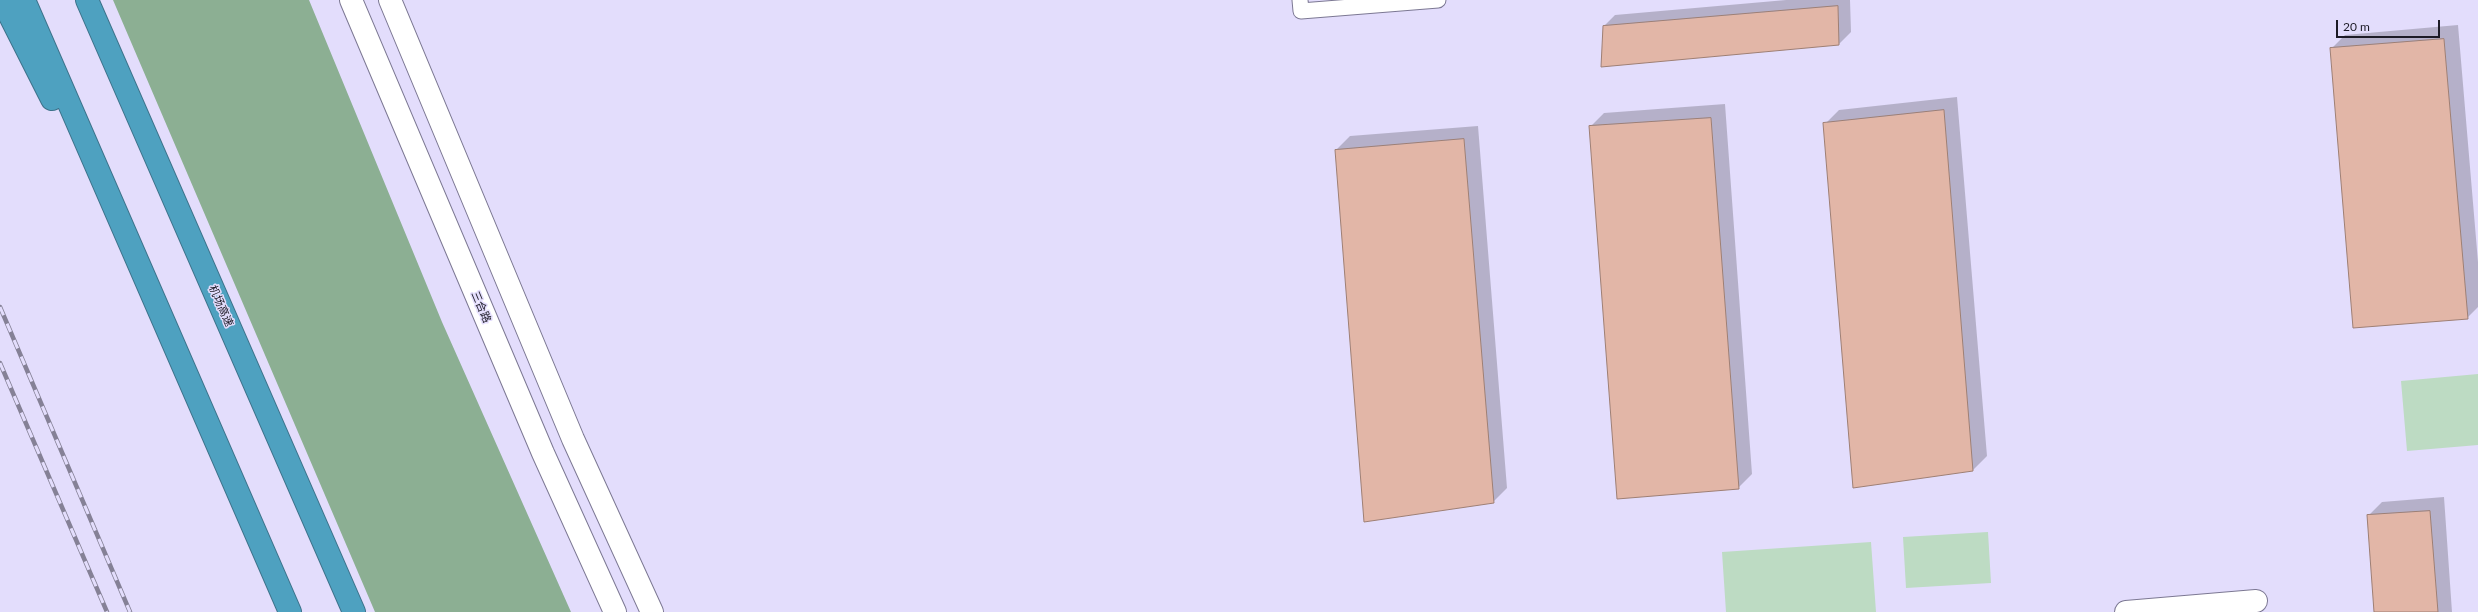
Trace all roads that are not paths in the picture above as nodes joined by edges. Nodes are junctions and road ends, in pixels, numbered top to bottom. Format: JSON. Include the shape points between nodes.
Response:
{"nodes":[{"id":1,"x":2,"y":0,"type":"edge"},
{"id":2,"x":24,"y":0,"type":"edge"},
{"id":3,"x":87,"y":0,"type":"edge"},
{"id":4,"x":351,"y":0,"type":"edge"},
{"id":5,"x":390,"y":0,"type":"edge"},
{"id":6,"x":1300,"y":0,"type":"edge"},
{"id":7,"x":1438,"y":0,"type":"edge"},
{"id":8,"x":151,"y":290,"type":"junction"},
{"id":9,"x":2256,"y":601,"type":"dead end"},
{"id":10,"x":290,"y":612,"type":"edge"},
{"id":11,"x":354,"y":612,"type":"edge"},
{"id":12,"x":615,"y":612,"type":"edge"},
{"id":13,"x":652,"y":612,"type":"edge"},
{"id":14,"x":2126,"y":612,"type":"edge"}],
"edges":[{"from":1,"to":8,"type":"highway"},
{"from":2,"to":8,"type":"highway"},
{"from":3,"to":11,"type":"highway","name":"机场高速"},
{"from":4,"to":12,"type":"main road","name":"三合路","via":[[543,453]]},
{"from":5,"to":13,"type":"main road","via":[[573,439]]},
{"from":6,"to":7,"type":"lane","via":[[1301,11]]},
{"from":8,"to":10,"type":"highway"},
{"from":9,"to":14,"type":"main road"}]}
